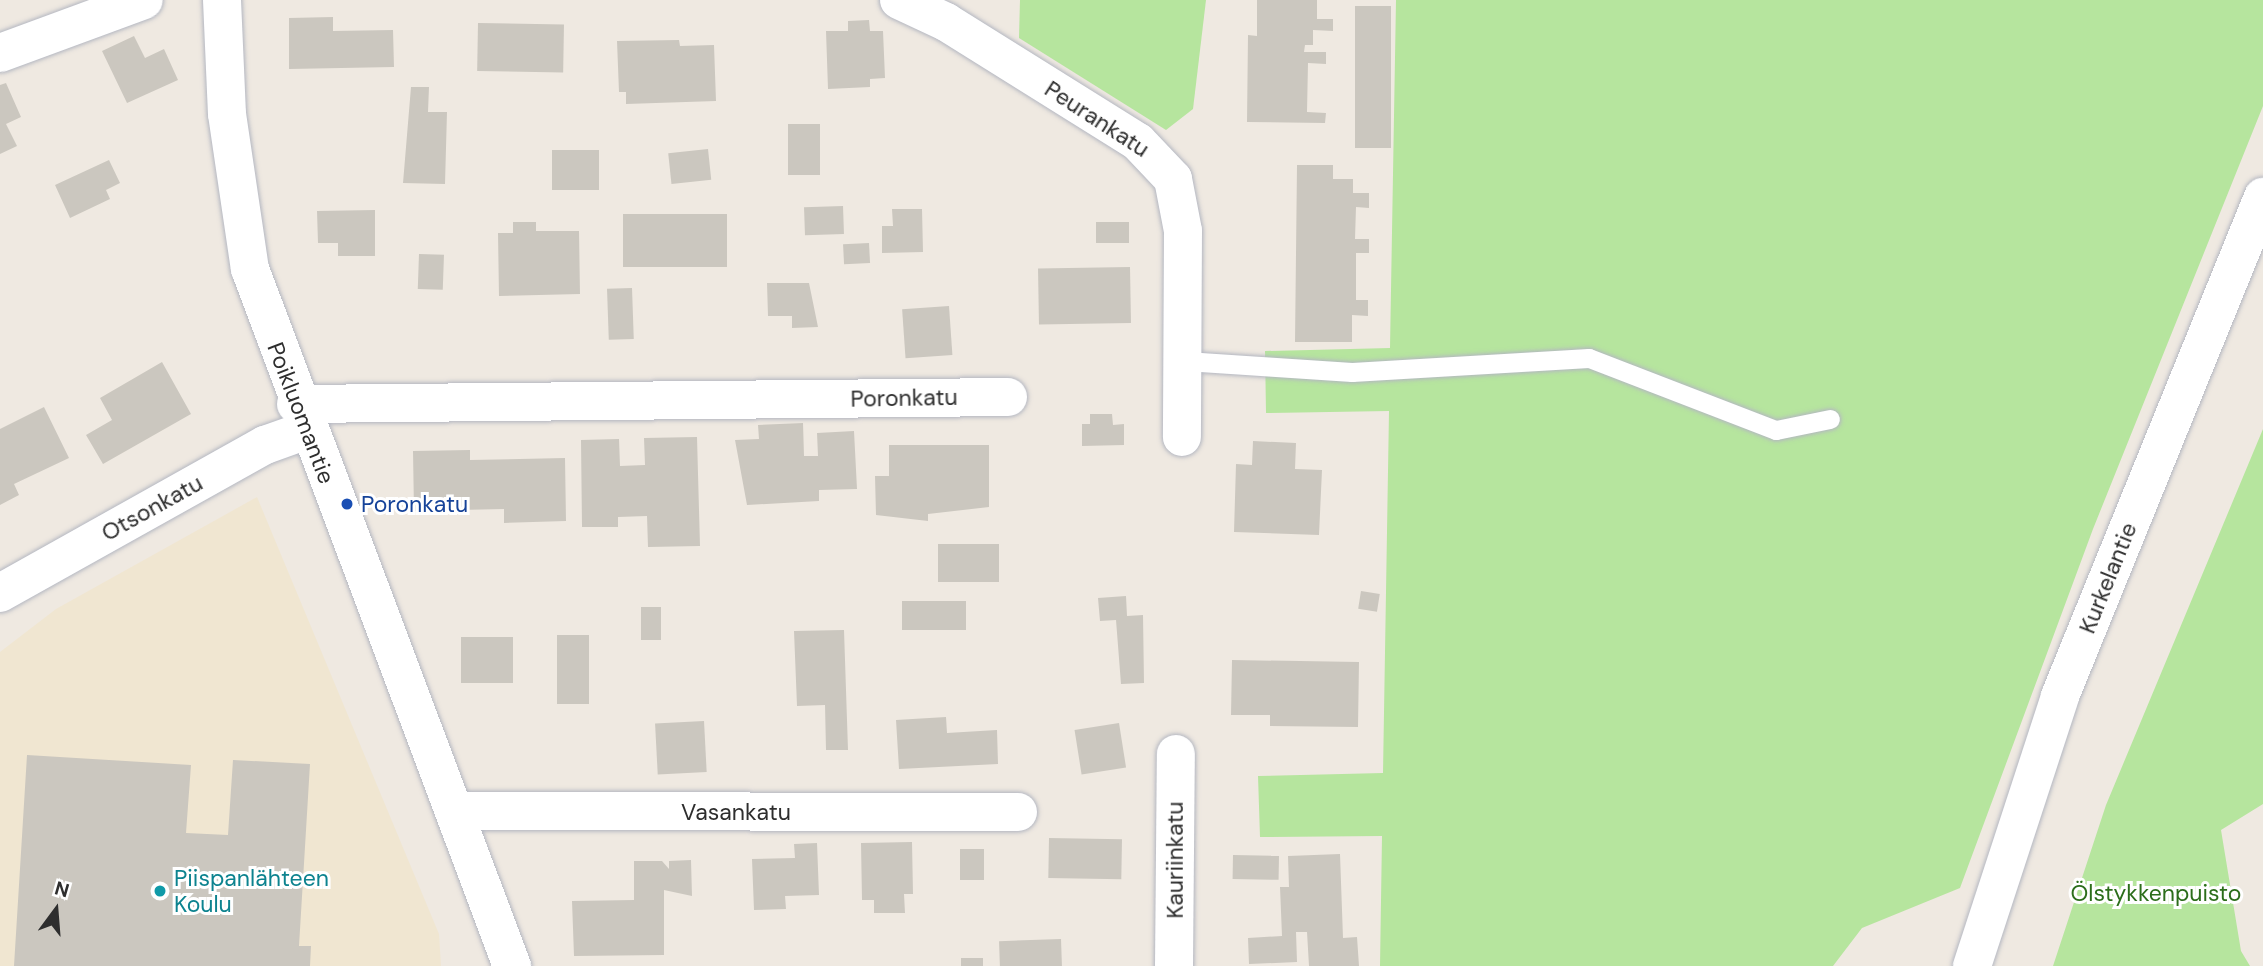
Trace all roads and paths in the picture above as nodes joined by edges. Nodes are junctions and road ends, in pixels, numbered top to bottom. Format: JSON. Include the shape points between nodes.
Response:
{"nodes":[{"id":1,"x":144,"y":0,"type":"edge"},
{"id":2,"x":222,"y":0,"type":"edge"},
{"id":3,"x":899,"y":0,"type":"edge"},
{"id":4,"x":0,"y":53,"type":"edge"},
{"id":5,"x":2263,"y":197,"type":"edge"},
{"id":6,"x":1185,"y":361,"type":"junction"},
{"id":7,"x":1008,"y":397,"type":"dead end"},
{"id":8,"x":301,"y":417,"type":"junction"},
{"id":9,"x":1830,"y":419,"type":"dead end"},
{"id":10,"x":1182,"y":437,"type":"dead end"},
{"id":11,"x":0,"y":593,"type":"edge"},
{"id":12,"x":1176,"y":754,"type":"dead end"},
{"id":13,"x":455,"y":811,"type":"junction"},
{"id":14,"x":1018,"y":811,"type":"dead end"},
{"id":15,"x":512,"y":966,"type":"edge"},
{"id":16,"x":1174,"y":966,"type":"edge"},
{"id":17,"x":1972,"y":966,"type":"edge"}],
"edges":[{"from":1,"to":4,"type":"street"},
{"from":2,"to":8,"type":"street","name":"Poikluomantie","via":[[235,193],[250,269]]},
{"from":3,"to":6,"type":"street","name":"Peurankatu","via":[[946,22],[1158,158],[1181,202]]},
{"from":5,"to":17,"type":"street","name":"Kurkelantie","via":[[2060,696]]},
{"from":6,"to":9,"type":"lane","via":[[1352,372],[1589,358],[1776,430]]},
{"from":6,"to":10,"type":"street","name":"Peurankatu"},
{"from":7,"to":8,"type":"street","name":"Poronkatu"},
{"from":8,"to":11,"type":"street","name":"Otsonkatu","via":[[265,444]]},
{"from":8,"to":13,"type":"street","name":"Poikluomantie"},
{"from":12,"to":16,"type":"street","name":"Kauriinkatu"},
{"from":13,"to":14,"type":"street","name":"Vasankatu"},
{"from":13,"to":15,"type":"street","name":"Poikluomantie"}]}
